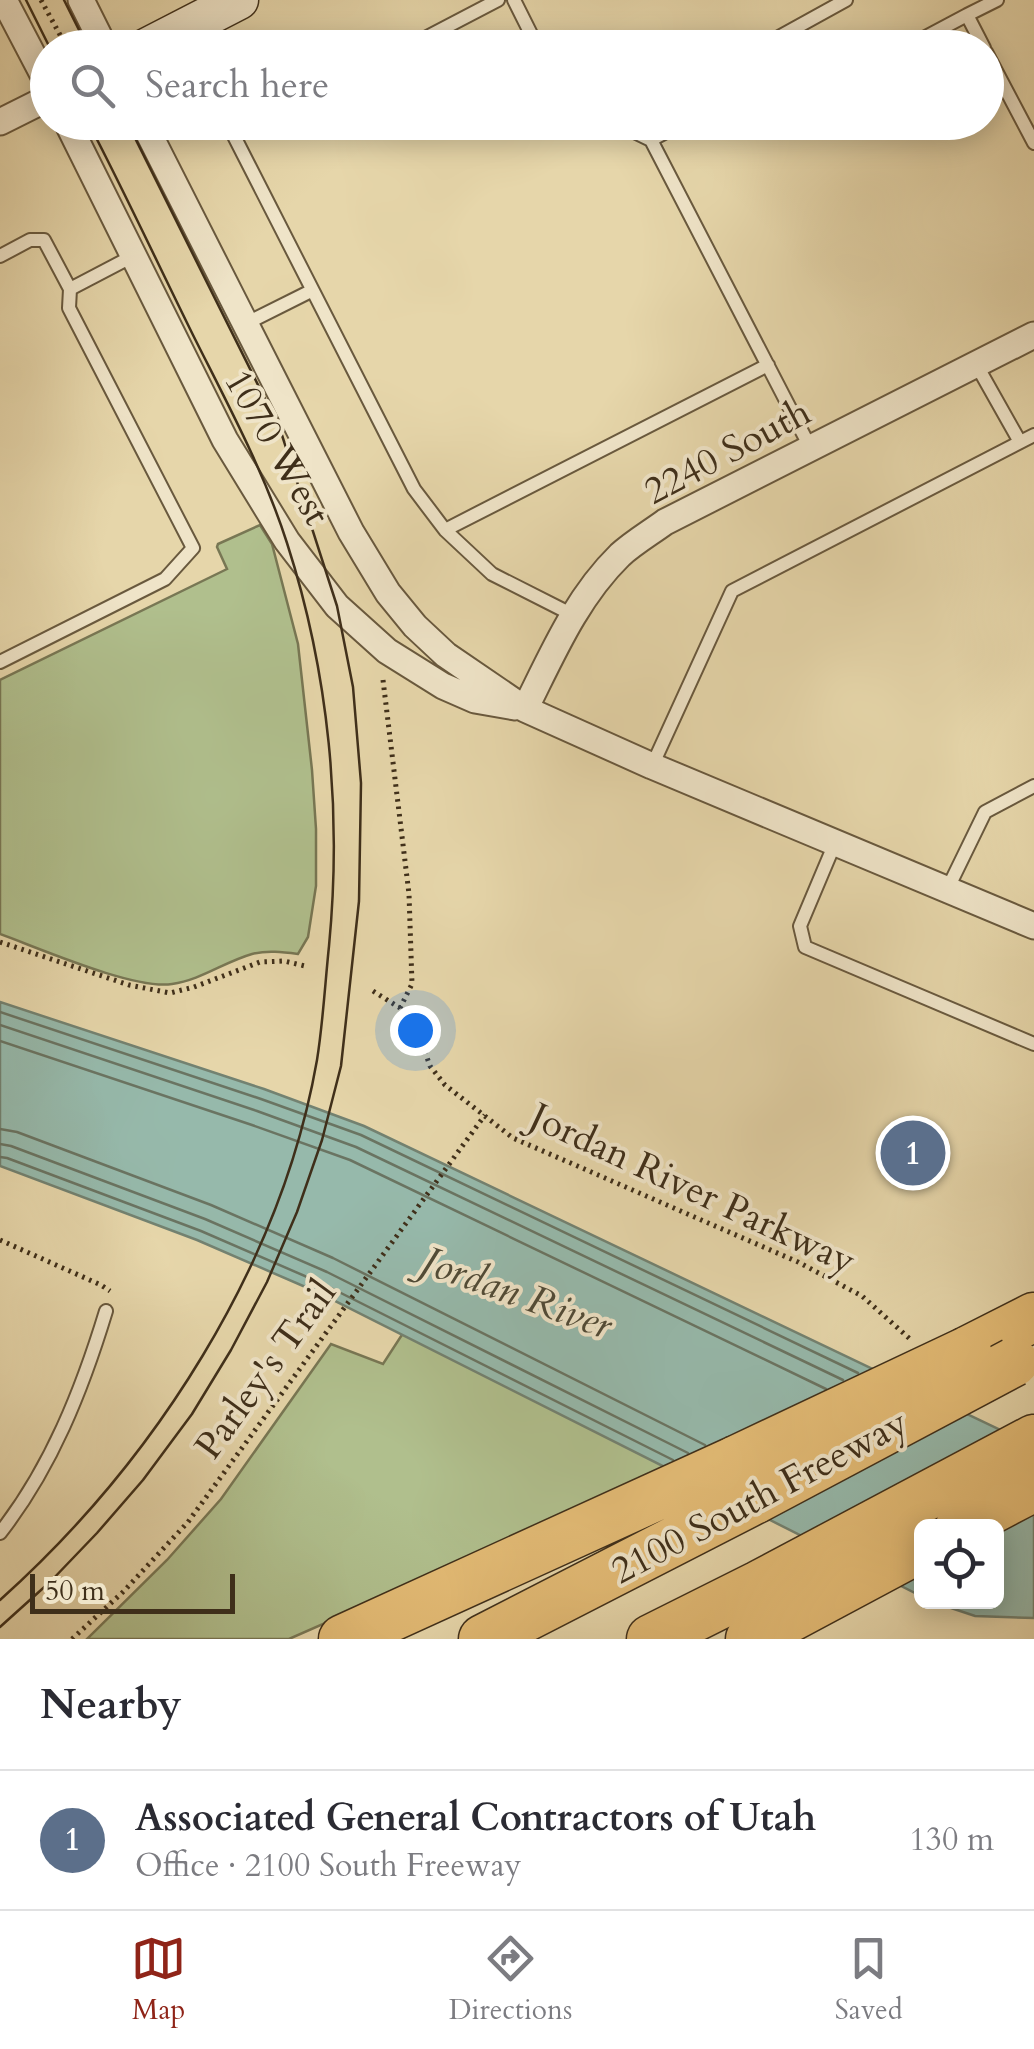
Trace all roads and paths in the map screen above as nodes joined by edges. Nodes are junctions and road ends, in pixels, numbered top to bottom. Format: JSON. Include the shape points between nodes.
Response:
{"nodes":[{"id":1,"x":4,"y":0,"type":"edge"},
{"id":2,"x":41,"y":0,"type":"edge"},
{"id":3,"x":81,"y":0,"type":"edge"},
{"id":4,"x":239,"y":0,"type":"edge"},
{"id":5,"x":498,"y":0,"type":"edge"},
{"id":6,"x":514,"y":0,"type":"edge"},
{"id":7,"x":846,"y":0,"type":"edge"},
{"id":8,"x":997,"y":0,"type":"edge"},
{"id":9,"x":968,"y":15,"type":"junction"},
{"id":10,"x":58,"y":30,"type":"edge"},
{"id":11,"x":96,"y":30,"type":"edge"},
{"id":12,"x":181,"y":30,"type":"edge"},
{"id":13,"x":440,"y":30,"type":"edge"},
{"id":14,"x":529,"y":30,"type":"edge"},
{"id":15,"x":791,"y":30,"type":"edge"},
{"id":16,"x":939,"y":30,"type":"edge"},
{"id":17,"x":975,"y":30,"type":"edge"},
{"id":18,"x":30,"y":50,"type":"edge"},
{"id":19,"x":1004,"y":86,"type":"edge"},
{"id":20,"x":30,"y":107,"type":"edge"},
{"id":21,"x":0,"y":122,"type":"edge"},
{"id":22,"x":77,"y":140,"type":"edge"},
{"id":23,"x":152,"y":140,"type":"edge"},
{"id":24,"x":236,"y":140,"type":"edge"},
{"id":25,"x":650,"y":140,"type":"edge"},
{"id":26,"x":1034,"y":143,"type":"edge"},
{"id":27,"x":0,"y":256,"type":"edge"},
{"id":28,"x":134,"y":256,"type":"junction"},
{"id":29,"x":70,"y":289,"type":"junction"},
{"id":30,"x":312,"y":291,"type":"junction"},
{"id":31,"x":244,"y":324,"type":"junction"},
{"id":32,"x":1034,"y":335,"type":"edge"},
{"id":33,"x":976,"y":364,"type":"junction"},
{"id":34,"x":768,"y":365,"type":"junction"},
{"id":35,"x":1034,"y":435,"type":"edge"},
{"id":36,"x":1020,"y":442,"type":"junction"},
{"id":37,"x":811,"y":449,"type":"junction"},
{"id":38,"x":445,"y":530,"type":"junction"},
{"id":39,"x":573,"y":616,"type":"junction"},
{"id":40,"x":388,"y":651,"type":"junction"},
{"id":41,"x":0,"y":662,"type":"edge"},
{"id":42,"x":524,"y":710,"type":"junction"},
{"id":43,"x":652,"y":766,"type":"junction"},
{"id":44,"x":1034,"y":786,"type":"edge"},
{"id":45,"x":836,"y":843,"type":"junction"},
{"id":46,"x":947,"y":890,"type":"junction"},
{"id":47,"x":1034,"y":926,"type":"edge"},
{"id":48,"x":0,"y":942,"type":"edge"},
{"id":49,"x":304,"y":966,"type":"dead end"},
{"id":50,"x":372,"y":991,"type":"dead end"},
{"id":51,"x":400,"y":1008,"type":"junction"},
{"id":52,"x":1034,"y":1044,"type":"edge"},
{"id":53,"x":485,"y":1115,"type":"junction"},
{"id":54,"x":0,"y":1240,"type":"edge"},
{"id":55,"x":106,"y":1311,"type":"joint"},
{"id":56,"x":1034,"y":1317,"type":"edge"},
{"id":57,"x":919,"y":1346,"type":"dead end"},
{"id":58,"x":1024,"y":1357,"type":"edge"},
{"id":59,"x":1034,"y":1439,"type":"edge"},
{"id":60,"x":1034,"y":1487,"type":"edge"},
{"id":61,"x":973,"y":1519,"type":"edge"},
{"id":62,"x":0,"y":1533,"type":"edge"},
{"id":63,"x":914,"y":1551,"type":"edge"},
{"id":64,"x":72,"y":1639,"type":"edge"},
{"id":65,"x":343,"y":1639,"type":"edge"},
{"id":66,"x":483,"y":1639,"type":"edge"},
{"id":67,"x":652,"y":1639,"type":"edge"},
{"id":68,"x":750,"y":1639,"type":"edge"}],
"edges":[{"from":1,"to":18,"type":"street"},
{"from":2,"to":10,"type":"path"},
{"from":3,"to":11,"type":"street"},
{"from":4,"to":12,"type":"street"},
{"from":5,"to":13,"type":"lane"},
{"from":6,"to":14,"type":"lane"},
{"from":7,"to":15,"type":"lane"},
{"from":8,"to":9,"type":"lane"},
{"from":9,"to":16,"type":"lane"},
{"from":9,"to":17,"type":"lane"},
{"from":19,"to":26,"type":"lane"},
{"from":20,"to":21,"type":"street"},
{"from":22,"to":28,"type":"street","name":"1070 West"},
{"from":23,"to":31,"type":"street","name":"1070 West"},
{"from":24,"to":30,"type":"lane"},
{"from":25,"to":34,"type":"lane"},
{"from":27,"to":29,"type":"lane","via":[[44,240]]},
{"from":28,"to":29,"type":"lane"},
{"from":28,"to":40,"type":"street","name":"1070 West","via":[[225,440],[287,542],[337,606]]},
{"from":29,"to":41,"type":"lane","via":[[69,308],[193,548],[166,579]]},
{"from":30,"to":31,"type":"lane"},
{"from":30,"to":38,"type":"lane","via":[[414,489]]},
{"from":31,"to":42,"type":"street","name":"1070 West","via":[[388,593],[446,655]]},
{"from":32,"to":33,"type":"street","name":"2240 South"},
{"from":33,"to":36,"type":"lane"},
{"from":33,"to":37,"type":"street","name":"2240 South"},
{"from":34,"to":37,"type":"lane"},
{"from":34,"to":38,"type":"lane"},
{"from":35,"to":36,"type":"lane"},
{"from":36,"to":43,"type":"lane","via":[[732,591]]},
{"from":37,"to":39,"type":"street","name":"2240 South","via":[[665,522],[623,552]]},
{"from":38,"to":39,"type":"lane","via":[[492,574]]},
{"from":39,"to":42,"type":"street","name":"2240 South"},
{"from":40,"to":42,"type":"street","name":"1070 West","via":[[475,700]]},
{"from":40,"to":51,"type":"path","via":[[382,685],[408,894],[412,984]]},
{"from":42,"to":43,"type":"street","name":"1070 West"},
{"from":43,"to":45,"type":"street","name":"1070 West"},
{"from":44,"to":46,"type":"lane","via":[[985,812]]},
{"from":45,"to":46,"type":"street","name":"1070 West"},
{"from":45,"to":52,"type":"lane","via":[[800,926],[804,947]]},
{"from":46,"to":47,"type":"street","name":"1070 West"},
{"from":48,"to":49,"type":"path","via":[[129,986],[170,993],[260,962]]},
{"from":50,"to":51,"type":"path","name":"Jordan River Parkway"},
{"from":51,"to":53,"type":"path","name":"Jordan River Parkway","via":[[437,1076]]},
{"from":53,"to":57,"type":"path","name":"Jordan River Parkway","via":[[528,1146],[862,1296]]},
{"from":53,"to":64,"type":"path","name":"Parley's Trail","via":[[188,1522]]},
{"from":54,"to":55,"type":"path","via":[[108,1289],[113,1294]]},
{"from":55,"to":62,"type":"lane","via":[[63,1433]]},
{"from":56,"to":65,"type":"highway","bridge":true},
{"from":58,"to":66,"type":"highway","name":"2100 South Freeway","bridge":true},
{"from":59,"to":67,"type":"highway","name":"2100 South Freeway"},
{"from":60,"to":61,"type":"highway"},
{"from":63,"to":68,"type":"highway"}]}
